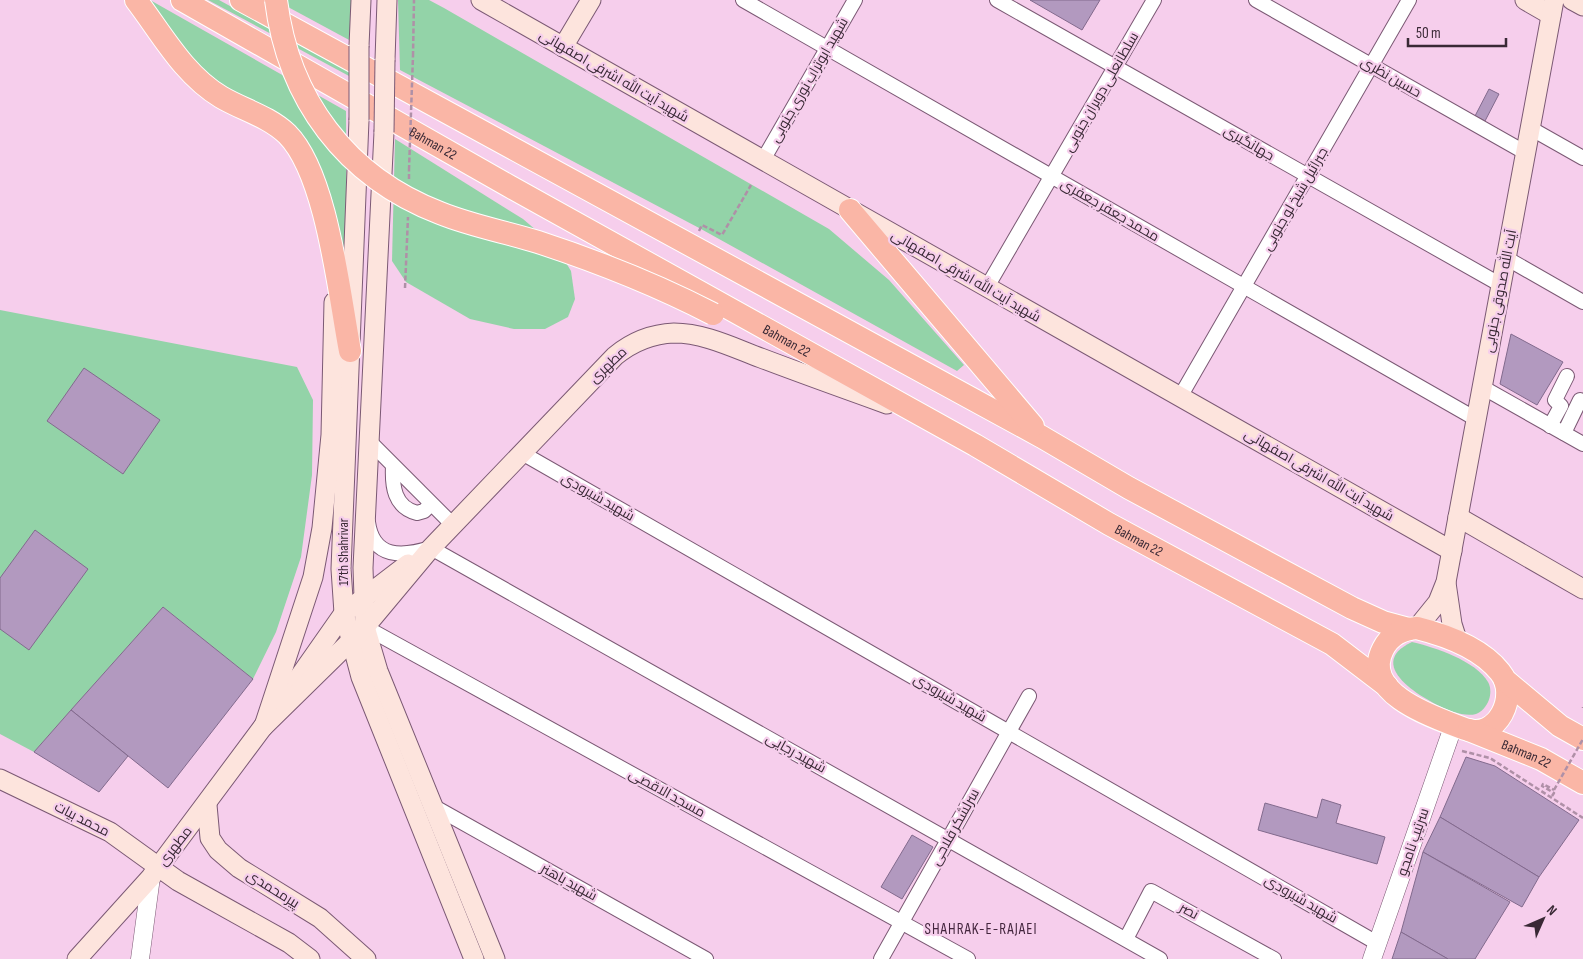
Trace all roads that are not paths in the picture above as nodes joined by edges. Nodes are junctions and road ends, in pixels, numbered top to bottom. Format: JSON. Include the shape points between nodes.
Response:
{"nodes":[{"id":1,"x":136,"y":0,"type":"edge"},
{"id":2,"x":182,"y":0,"type":"edge"},
{"id":3,"x":242,"y":0,"type":"edge"},
{"id":4,"x":276,"y":0,"type":"edge"},
{"id":5,"x":361,"y":0,"type":"edge"},
{"id":6,"x":387,"y":0,"type":"edge"},
{"id":7,"x":481,"y":0,"type":"edge"},
{"id":8,"x":590,"y":0,"type":"edge"},
{"id":9,"x":743,"y":0,"type":"edge"},
{"id":10,"x":856,"y":0,"type":"edge"},
{"id":11,"x":997,"y":0,"type":"edge"},
{"id":12,"x":1154,"y":0,"type":"edge"},
{"id":13,"x":1256,"y":0,"type":"edge"},
{"id":14,"x":1410,"y":0,"type":"edge"},
{"id":15,"x":1525,"y":0,"type":"edge"},
{"id":16,"x":1572,"y":0,"type":"edge"},
{"id":17,"x":1583,"y":6,"type":"edge"},
{"id":18,"x":1553,"y":7,"type":"edge"},
{"id":19,"x":564,"y":47,"type":"junction"},
{"id":20,"x":828,"y":49,"type":"junction"},
{"id":21,"x":1372,"y":66,"type":"junction"},
{"id":22,"x":1115,"y":67,"type":"junction"},
{"id":23,"x":1530,"y":128,"type":"junction"},
{"id":24,"x":1526,"y":153,"type":"junction"},
{"id":25,"x":1583,"y":158,"type":"edge"},
{"id":26,"x":763,"y":160,"type":"junction"},
{"id":27,"x":1308,"y":176,"type":"junction"},
{"id":28,"x":1052,"y":177,"type":"junction"},
{"id":29,"x":850,"y":210,"type":"junction"},
{"id":30,"x":1506,"y":258,"type":"junction"},
{"id":31,"x":335,"y":270,"type":"junction"},
{"id":32,"x":1501,"y":285,"type":"junction"},
{"id":33,"x":987,"y":287,"type":"junction"},
{"id":34,"x":1244,"y":287,"type":"junction"},
{"id":35,"x":1583,"y":302,"type":"edge"},
{"id":36,"x":350,"y":351,"type":"junction"},
{"id":37,"x":1567,"y":376,"type":"dead end"},
{"id":38,"x":1482,"y":387,"type":"junction"},
{"id":39,"x":1180,"y":397,"type":"junction"},
{"id":40,"x":1580,"y":400,"type":"dead end"},
{"id":41,"x":900,"y":409,"type":"junction"},
{"id":42,"x":1476,"y":419,"type":"junction"},
{"id":43,"x":1550,"y":426,"type":"junction"},
{"id":44,"x":1564,"y":433,"type":"junction"},
{"id":45,"x":1042,"y":437,"type":"junction"},
{"id":46,"x":370,"y":442,"type":"junction"},
{"id":47,"x":1583,"y":444,"type":"edge"},
{"id":48,"x":522,"y":453,"type":"junction"},
{"id":49,"x":1001,"y":460,"type":"junction"},
{"id":50,"x":393,"y":466,"type":"junction"},
{"id":51,"x":431,"y":504,"type":"junction"},
{"id":52,"x":366,"y":512,"type":"junction"},
{"id":53,"x":1458,"y":517,"type":"junction"},
{"id":54,"x":452,"y":525,"type":"junction"},
{"id":55,"x":431,"y":548,"type":"junction"},
{"id":56,"x":1452,"y":551,"type":"junction"},
{"id":57,"x":1446,"y":582,"type":"junction"},
{"id":58,"x":1583,"y":589,"type":"edge"},
{"id":59,"x":364,"y":597,"type":"junction"},
{"id":60,"x":344,"y":613,"type":"junction"},
{"id":61,"x":366,"y":627,"type":"junction"},
{"id":62,"x":1413,"y":628,"type":"junction"},
{"id":63,"x":351,"y":643,"type":"junction"},
{"id":64,"x":1458,"y":643,"type":"junction"},
{"id":65,"x":1505,"y":680,"type":"junction"},
{"id":66,"x":1387,"y":686,"type":"junction"},
{"id":67,"x":1029,"y":696,"type":"dead end"},
{"id":68,"x":263,"y":727,"type":"junction"},
{"id":69,"x":1009,"y":732,"type":"junction"},
{"id":70,"x":1462,"y":735,"type":"junction"},
{"id":71,"x":1583,"y":739,"type":"edge"},
{"id":72,"x":0,"y":779,"type":"edge"},
{"id":73,"x":1583,"y":783,"type":"edge"},
{"id":74,"x":207,"y":805,"type":"junction"},
{"id":75,"x":433,"y":806,"type":"junction"},
{"id":76,"x":948,"y":839,"type":"junction"},
{"id":77,"x":155,"y":872,"type":"junction"},
{"id":78,"x":902,"y":922,"type":"junction"},
{"id":79,"x":1126,"y":939,"type":"junction"},
{"id":80,"x":289,"y":951,"type":"edge"},
{"id":81,"x":1374,"y":951,"type":"edge"},
{"id":82,"x":77,"y":959,"type":"edge"},
{"id":83,"x":140,"y":959,"type":"edge"},
{"id":84,"x":310,"y":959,"type":"edge"},
{"id":85,"x":366,"y":959,"type":"edge"},
{"id":86,"x":474,"y":959,"type":"edge"},
{"id":87,"x":495,"y":959,"type":"edge"},
{"id":88,"x":706,"y":959,"type":"edge"},
{"id":89,"x":881,"y":959,"type":"edge"},
{"id":90,"x":968,"y":959,"type":"edge"},
{"id":91,"x":1160,"y":959,"type":"edge"},
{"id":92,"x":1274,"y":959,"type":"edge"}],
"edges":[{"from":1,"to":31,"type":"highway","via":[[172,52],[192,73],[220,96],[271,121],[301,153],[314,179],[325,216]]},
{"from":2,"to":49,"type":"highway","name":"Bahman 22"},
{"from":3,"to":45,"type":"highway"},
{"from":4,"to":41,"type":"highway","bridge":true,"via":[[280,28],[308,103],[352,158],[402,195],[439,213],[620,270]]},
{"from":5,"to":36,"type":"main road","name":"17th Shahrivar","bridge":true},
{"from":6,"to":46,"type":"main road","name":"17th Shahrivar","bridge":true},
{"from":7,"to":19,"type":"main road","name":"شهید آیت الله اشرفی اصفهانی"},
{"from":8,"to":19,"type":"main road"},
{"from":9,"to":20,"type":"street","name":"محمد جعفر جعفری"},
{"from":10,"to":20,"type":"street","name":"شهید ابوتراب نوری جنوبی"},
{"from":11,"to":22,"type":"street","name":"جهانگیری"},
{"from":12,"to":22,"type":"street","name":"سلطانعلی دویران جنوبی"},
{"from":13,"to":21,"type":"street","name":"حسین نظری"},
{"from":14,"to":21,"type":"street","name":"جبرائیل شیخ لو جنوبی"},
{"from":15,"to":18,"type":"main road"},
{"from":16,"to":17,"type":"main road"},
{"from":18,"to":23,"type":"main road","name":"آیت الله صدوقی جنوبی"},
{"from":19,"to":26,"type":"main road","name":"شهید آیت الله اشرفی اصفهانی"},
{"from":20,"to":26,"type":"street","name":"شهید ابوتراب نوری جنوبی"},
{"from":20,"to":28,"type":"street","name":"محمد جعفر جعفری"},
{"from":21,"to":24,"type":"street","name":"حسین نظری"},
{"from":21,"to":27,"type":"street","name":"جبرائیل شیخ لو جنوبی"},
{"from":22,"to":27,"type":"street","name":"جهانگیری"},
{"from":22,"to":28,"type":"street","name":"سلطانعلی دویران جنوبی"},
{"from":23,"to":24,"type":"main road","name":"آیت الله صدوقی جنوبی"},
{"from":23,"to":25,"type":"street"},
{"from":24,"to":30,"type":"main road","name":"آیت الله صدوقی جنوبی"},
{"from":26,"to":29,"type":"main road","name":"شهید آیت الله اشرفی اصفهانی"},
{"from":27,"to":32,"type":"street","name":"جهانگیری"},
{"from":27,"to":34,"type":"street","name":"جبرائیل شیخ لو جنوبی"},
{"from":28,"to":33,"type":"street","name":"سلطانعلی دویران جنوبی"},
{"from":28,"to":34,"type":"street","name":"محمد جعفر جعفری"},
{"from":29,"to":33,"type":"main road","name":"شهید آیت الله اشرفی اصفهانی"},
{"from":29,"to":45,"type":"highway"},
{"from":30,"to":32,"type":"main road","name":"آیت الله صدوقی جنوبی"},
{"from":30,"to":35,"type":"street"},
{"from":31,"to":36,"type":"highway"},
{"from":31,"to":68,"type":"main road","via":[[331,435],[322,528],[313,577]]},
{"from":32,"to":38,"type":"main road","name":"آیت الله صدوقی جنوبی"},
{"from":33,"to":39,"type":"main road","name":"شهید آیت الله اشرفی اصفهانی"},
{"from":34,"to":39,"type":"street","name":"جبرائیل شیخ لو جنوبی"},
{"from":34,"to":42,"type":"street","name":"محمد جعفر جعفری"},
{"from":36,"to":60,"type":"main road","name":"17th Shahrivar","via":[[341,569]]},
{"from":37,"to":43,"type":"street","via":[[1555,400],[1561,406]]},
{"from":38,"to":42,"type":"main road","name":"آیت الله صدوقی جنوبی"},
{"from":38,"to":43,"type":"street"},
{"from":39,"to":56,"type":"main road","name":"شهید آیت الله اشرفی اصفهانی"},
{"from":40,"to":44,"type":"street"},
{"from":41,"to":48,"type":"main road","name":"مطهری","via":[[708,339],[676,333],[660,334],[646,337],[614,356]]},
{"from":41,"to":49,"type":"highway"},
{"from":42,"to":53,"type":"main road","name":"آیت الله صدوقی جنوبی"},
{"from":43,"to":44,"type":"street"},
{"from":44,"to":47,"type":"street"},
{"from":45,"to":62,"type":"highway","via":[[1128,488],[1352,608],[1383,622]]},
{"from":46,"to":50,"type":"street"},
{"from":46,"to":52,"type":"main road","name":"17th Shahrivar"},
{"from":48,"to":54,"type":"main road","name":"مطهری"},
{"from":48,"to":69,"type":"street","name":"شهید شیرودی"},
{"from":49,"to":66,"type":"highway","name":"Bahman 22","via":[[1108,524],[1332,644]]},
{"from":50,"to":51,"type":"street"},
{"from":50,"to":51,"type":"street","via":[[395,496],[402,506],[417,513]]},
{"from":51,"to":54,"type":"street"},
{"from":52,"to":55,"type":"street","via":[[373,538],[390,553],[408,555]]},
{"from":52,"to":59,"type":"main road","name":"17th Shahrivar"},
{"from":53,"to":56,"type":"main road","name":"آیت الله صدوقی جنوبی"},
{"from":53,"to":58,"type":"main road"},
{"from":54,"to":55,"type":"main road","name":"مطهری"},
{"from":55,"to":59,"type":"main road"},
{"from":55,"to":61,"type":"main road"},
{"from":55,"to":76,"type":"street","name":"شهید رجایی"},
{"from":56,"to":57,"type":"main road","name":"آیت الله صدوقی جنوبی"},
{"from":57,"to":62,"type":"main road","via":[[1438,602]]},
{"from":57,"to":64,"type":"main road"},
{"from":59,"to":60,"type":"main road"},
{"from":59,"to":61,"type":"main road","name":"17th Shahrivar"},
{"from":60,"to":63,"type":"main road","name":"17th Shahrivar"},
{"from":60,"to":68,"type":"main road"},
{"from":61,"to":63,"type":"main road"},
{"from":61,"to":75,"type":"main road","name":"17th Shahrivar","via":[[378,671]]},
{"from":61,"to":78,"type":"street","name":"مسجد الاقصی"},
{"from":62,"to":64,"type":"highway"},
{"from":62,"to":66,"type":"highway","via":[[1392,636],[1382,651],[1380,669]]},
{"from":63,"to":68,"type":"main road"},
{"from":63,"to":86,"type":"main road","name":"17th Shahrivar","via":[[361,677]]},
{"from":64,"to":65,"type":"highway","via":[[1486,659]]},
{"from":65,"to":70,"type":"highway","via":[[1508,698],[1501,715],[1487,727]]},
{"from":65,"to":71,"type":"highway","via":[[1560,726]]},
{"from":66,"to":70,"type":"highway","via":[[1419,710]]},
{"from":67,"to":69,"type":"street","name":"سرلشکر فلاحی"},
{"from":68,"to":74,"type":"main road","name":"مطهری"},
{"from":69,"to":76,"type":"street","name":"سرلشکر فلاحی"},
{"from":69,"to":81,"type":"street","name":"شهید شیرودی"},
{"from":70,"to":73,"type":"highway","name":"Bahman 22","via":[[1541,758]]},
{"from":70,"to":81,"type":"street","name":"سرتیپ نامجو"},
{"from":72,"to":77,"type":"main road","name":"محمد بیات","via":[[110,832]]},
{"from":74,"to":77,"type":"main road","name":"مطهری"},
{"from":74,"to":85,"type":"main road","name":"پیرمحمدی","via":[[210,838],[218,850],[240,868],[320,918]]},
{"from":75,"to":87,"type":"main road","name":"17th Shahrivar"},
{"from":75,"to":88,"type":"street","name":"شهید باهنر"},
{"from":76,"to":78,"type":"street","name":"سرلشکر فلاحی"},
{"from":76,"to":79,"type":"street","name":"شهید رجایی"},
{"from":77,"to":80,"type":"main road","via":[[178,881]]},
{"from":77,"to":82,"type":"main road","name":"مطهری"},
{"from":77,"to":83,"type":"street"},
{"from":78,"to":89,"type":"street","name":"سرلشکر فلاحی"},
{"from":78,"to":90,"type":"street","name":"مسجد الاقصی"},
{"from":79,"to":91,"type":"street","name":"شهید رجایی"},
{"from":79,"to":92,"type":"street","name":"نصر","via":[[1151,891]]},
{"from":80,"to":84,"type":"main road"}]}
